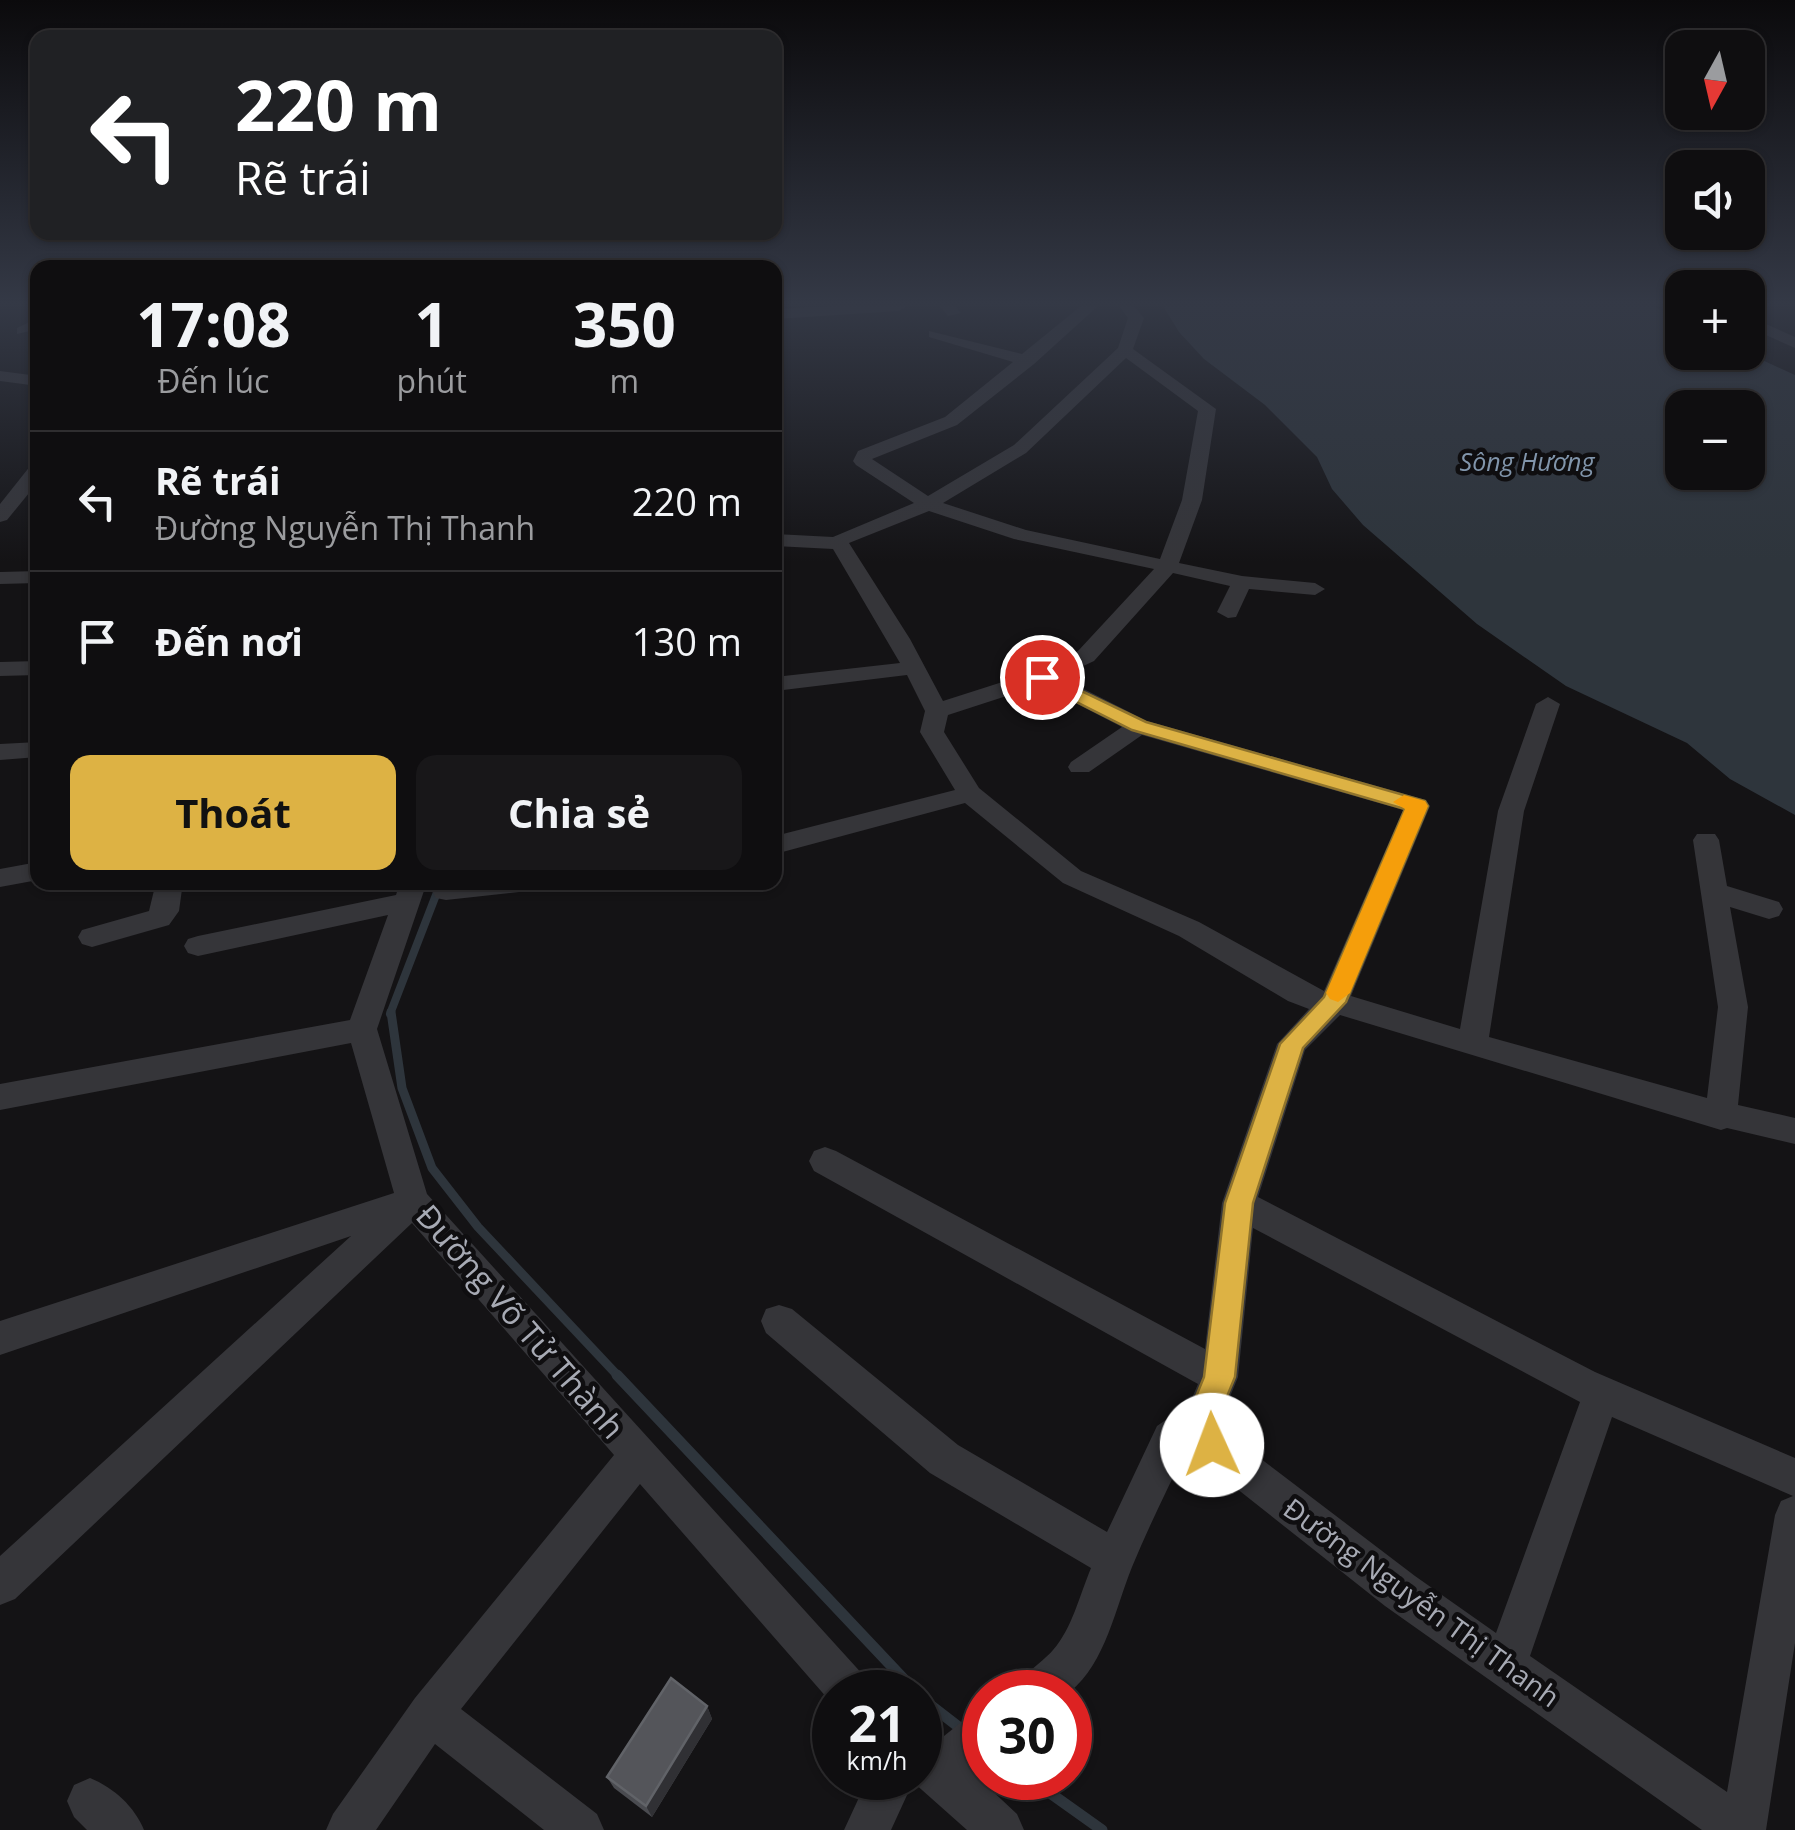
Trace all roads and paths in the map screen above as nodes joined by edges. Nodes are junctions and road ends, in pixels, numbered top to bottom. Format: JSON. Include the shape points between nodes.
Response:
{"nodes":[{"id":1,"x":989,"y":391,"type":"edge"},
{"id":2,"x":1081,"y":391,"type":"edge"},
{"id":3,"x":1183,"y":391,"type":"edge"},
{"id":4,"x":30,"y":477,"type":"edge"},
{"id":5,"x":7,"y":500,"type":"edge"},
{"id":6,"x":928,"y":504,"type":"junction"},
{"id":7,"x":0,"y":516,"type":"edge"},
{"id":8,"x":782,"y":540,"type":"edge"},
{"id":9,"x":839,"y":543,"type":"junction"},
{"id":10,"x":1167,"y":568,"type":"junction"},
{"id":11,"x":30,"y":576,"type":"edge"},
{"id":12,"x":0,"y":578,"type":"edge"},
{"id":13,"x":1242,"y":582,"type":"junction"},
{"id":14,"x":1315,"y":589,"type":"dead end"},
{"id":15,"x":1228,"y":612,"type":"dead end"},
{"id":16,"x":30,"y":668,"type":"edge"},
{"id":17,"x":913,"y":668,"type":"junction"},
{"id":18,"x":0,"y":669,"type":"edge"},
{"id":19,"x":1042,"y":677,"type":"junction"},
{"id":20,"x":782,"y":683,"type":"edge"},
{"id":21,"x":1548,"y":704,"type":"dead end"},
{"id":22,"x":938,"y":710,"type":"junction"},
{"id":23,"x":1139,"y":726,"type":"junction"},
{"id":24,"x":30,"y":750,"type":"edge"},
{"id":25,"x":0,"y":752,"type":"edge"},
{"id":26,"x":1080,"y":767,"type":"dead end"},
{"id":27,"x":970,"y":794,"type":"junction"},
{"id":28,"x":1706,"y":840,"type":"dead end"},
{"id":29,"x":782,"y":843,"type":"edge"},
{"id":30,"x":30,"y":872,"type":"edge"},
{"id":31,"x":0,"y":878,"type":"edge"},
{"id":32,"x":169,"y":890,"type":"edge"},
{"id":33,"x":422,"y":892,"type":"edge"},
{"id":34,"x":1714,"y":892,"type":"junction"},
{"id":35,"x":1769,"y":909,"type":"dead end"},
{"id":36,"x":92,"y":937,"type":"dead end"},
{"id":37,"x":198,"y":946,"type":"dead end"},
{"id":38,"x":1332,"y":1004,"type":"junction"},
{"id":39,"x":362,"y":1029,"type":"junction"},
{"id":40,"x":1473,"y":1042,"type":"junction"},
{"id":41,"x":0,"y":1097,"type":"edge"},
{"id":42,"x":1722,"y":1117,"type":"junction"},
{"id":43,"x":1795,"y":1131,"type":"edge"},
{"id":44,"x":825,"y":1161,"type":"dead end"},
{"id":45,"x":413,"y":1201,"type":"junction"},
{"id":46,"x":1239,"y":1203,"type":"junction"},
{"id":47,"x":779,"y":1321,"type":"dead end"},
{"id":48,"x":0,"y":1338,"type":"edge"},
{"id":49,"x":1220,"y":1377,"type":"junction"},
{"id":50,"x":1602,"y":1391,"type":"junction"},
{"id":51,"x":1203,"y":1416,"type":"junction"},
{"id":52,"x":639,"y":1455,"type":"junction"},
{"id":53,"x":1795,"y":1477,"type":"edge"},
{"id":54,"x":1795,"y":1514,"type":"edge"},
{"id":55,"x":1115,"y":1558,"type":"junction"},
{"id":56,"x":0,"y":1584,"type":"edge"},
{"id":57,"x":1506,"y":1665,"type":"junction"},
{"id":58,"x":830,"y":1670,"type":"edge"},
{"id":59,"x":1063,"y":1670,"type":"edge"},
{"id":60,"x":430,"y":1713,"type":"junction"},
{"id":61,"x":949,"y":1755,"type":"edge"},
{"id":62,"x":882,"y":1800,"type":"edge"},
{"id":63,"x":349,"y":1830,"type":"edge"},
{"id":64,"x":581,"y":1830,"type":"edge"},
{"id":65,"x":868,"y":1830,"type":"edge"},
{"id":66,"x":1001,"y":1830,"type":"edge"},
{"id":67,"x":1742,"y":1830,"type":"edge"}],
"edges":[{"from":1,"to":6,"type":"street","via":[[951,421],[860,458]]},
{"from":2,"to":6,"type":"street","via":[[1020,449]]},
{"from":3,"to":10,"type":"street","via":[[1208,413],[1192,500]]},
{"from":4,"to":5,"type":"street"},
{"from":5,"to":7,"type":"street"},
{"from":6,"to":9,"type":"street"},
{"from":6,"to":10,"type":"street","via":[[1021,535]]},
{"from":8,"to":9,"type":"street"},
{"from":9,"to":17,"type":"street"},
{"from":10,"to":13,"type":"street"},
{"from":10,"to":19,"type":"street","via":[[1086,656]]},
{"from":11,"to":12,"type":"street"},
{"from":13,"to":14,"type":"street"},
{"from":13,"to":15,"type":"street"},
{"from":16,"to":18,"type":"street"},
{"from":17,"to":20,"type":"street"},
{"from":17,"to":22,"type":"street"},
{"from":19,"to":22,"type":"street"},
{"from":19,"to":23,"type":"street"},
{"from":21,"to":40,"type":"street","via":[[1511,811]]},
{"from":22,"to":27,"type":"street","via":[[932,732]]},
{"from":23,"to":26,"type":"street"},
{"from":23,"to":38,"type":"street","via":[[1417,806]]},
{"from":24,"to":25,"type":"street"},
{"from":27,"to":29,"type":"street"},
{"from":27,"to":38,"type":"street","via":[[1072,877],[1189,929],[1298,993]]},
{"from":28,"to":34,"type":"street"},
{"from":30,"to":31,"type":"street"},
{"from":32,"to":36,"type":"street","via":[[160,918]]},
{"from":33,"to":37,"type":"street"},
{"from":33,"to":39,"type":"street"},
{"from":34,"to":35,"type":"street"},
{"from":34,"to":42,"type":"street","via":[[1733,1007]]},
{"from":38,"to":40,"type":"street"},
{"from":38,"to":46,"type":"street","via":[[1292,1044]]},
{"from":39,"to":41,"type":"street"},
{"from":39,"to":45,"type":"street","name":"Đường Võ Tử Thành"},
{"from":40,"to":42,"type":"street"},
{"from":42,"to":43,"type":"street"},
{"from":44,"to":49,"type":"street"},
{"from":45,"to":48,"type":"street"},
{"from":45,"to":52,"type":"street","name":"Đường Võ Tử Thành"},
{"from":45,"to":56,"type":"street"},
{"from":46,"to":49,"type":"street"},
{"from":46,"to":50,"type":"street"},
{"from":47,"to":55,"type":"street","via":[[944,1459]]},
{"from":49,"to":51,"type":"street"},
{"from":50,"to":53,"type":"street"},
{"from":50,"to":57,"type":"street"},
{"from":51,"to":55,"type":"street","via":[[1171,1440]]},
{"from":51,"to":57,"type":"street","name":"Đường Nguyễn Thị Thanh","via":[[1212,1445]]},
{"from":52,"to":58,"type":"street","name":"Đường Võ Tử Thành"},
{"from":52,"to":60,"type":"street"},
{"from":54,"to":67,"type":"street"},
{"from":55,"to":59,"type":"street","via":[[1081,1646]]},
{"from":57,"to":67,"type":"street","name":"Đường Nguyễn Thị Thanh"},
{"from":60,"to":63,"type":"street"},
{"from":60,"to":64,"type":"street"},
{"from":61,"to":66,"type":"street"},
{"from":62,"to":65,"type":"street"}]}
